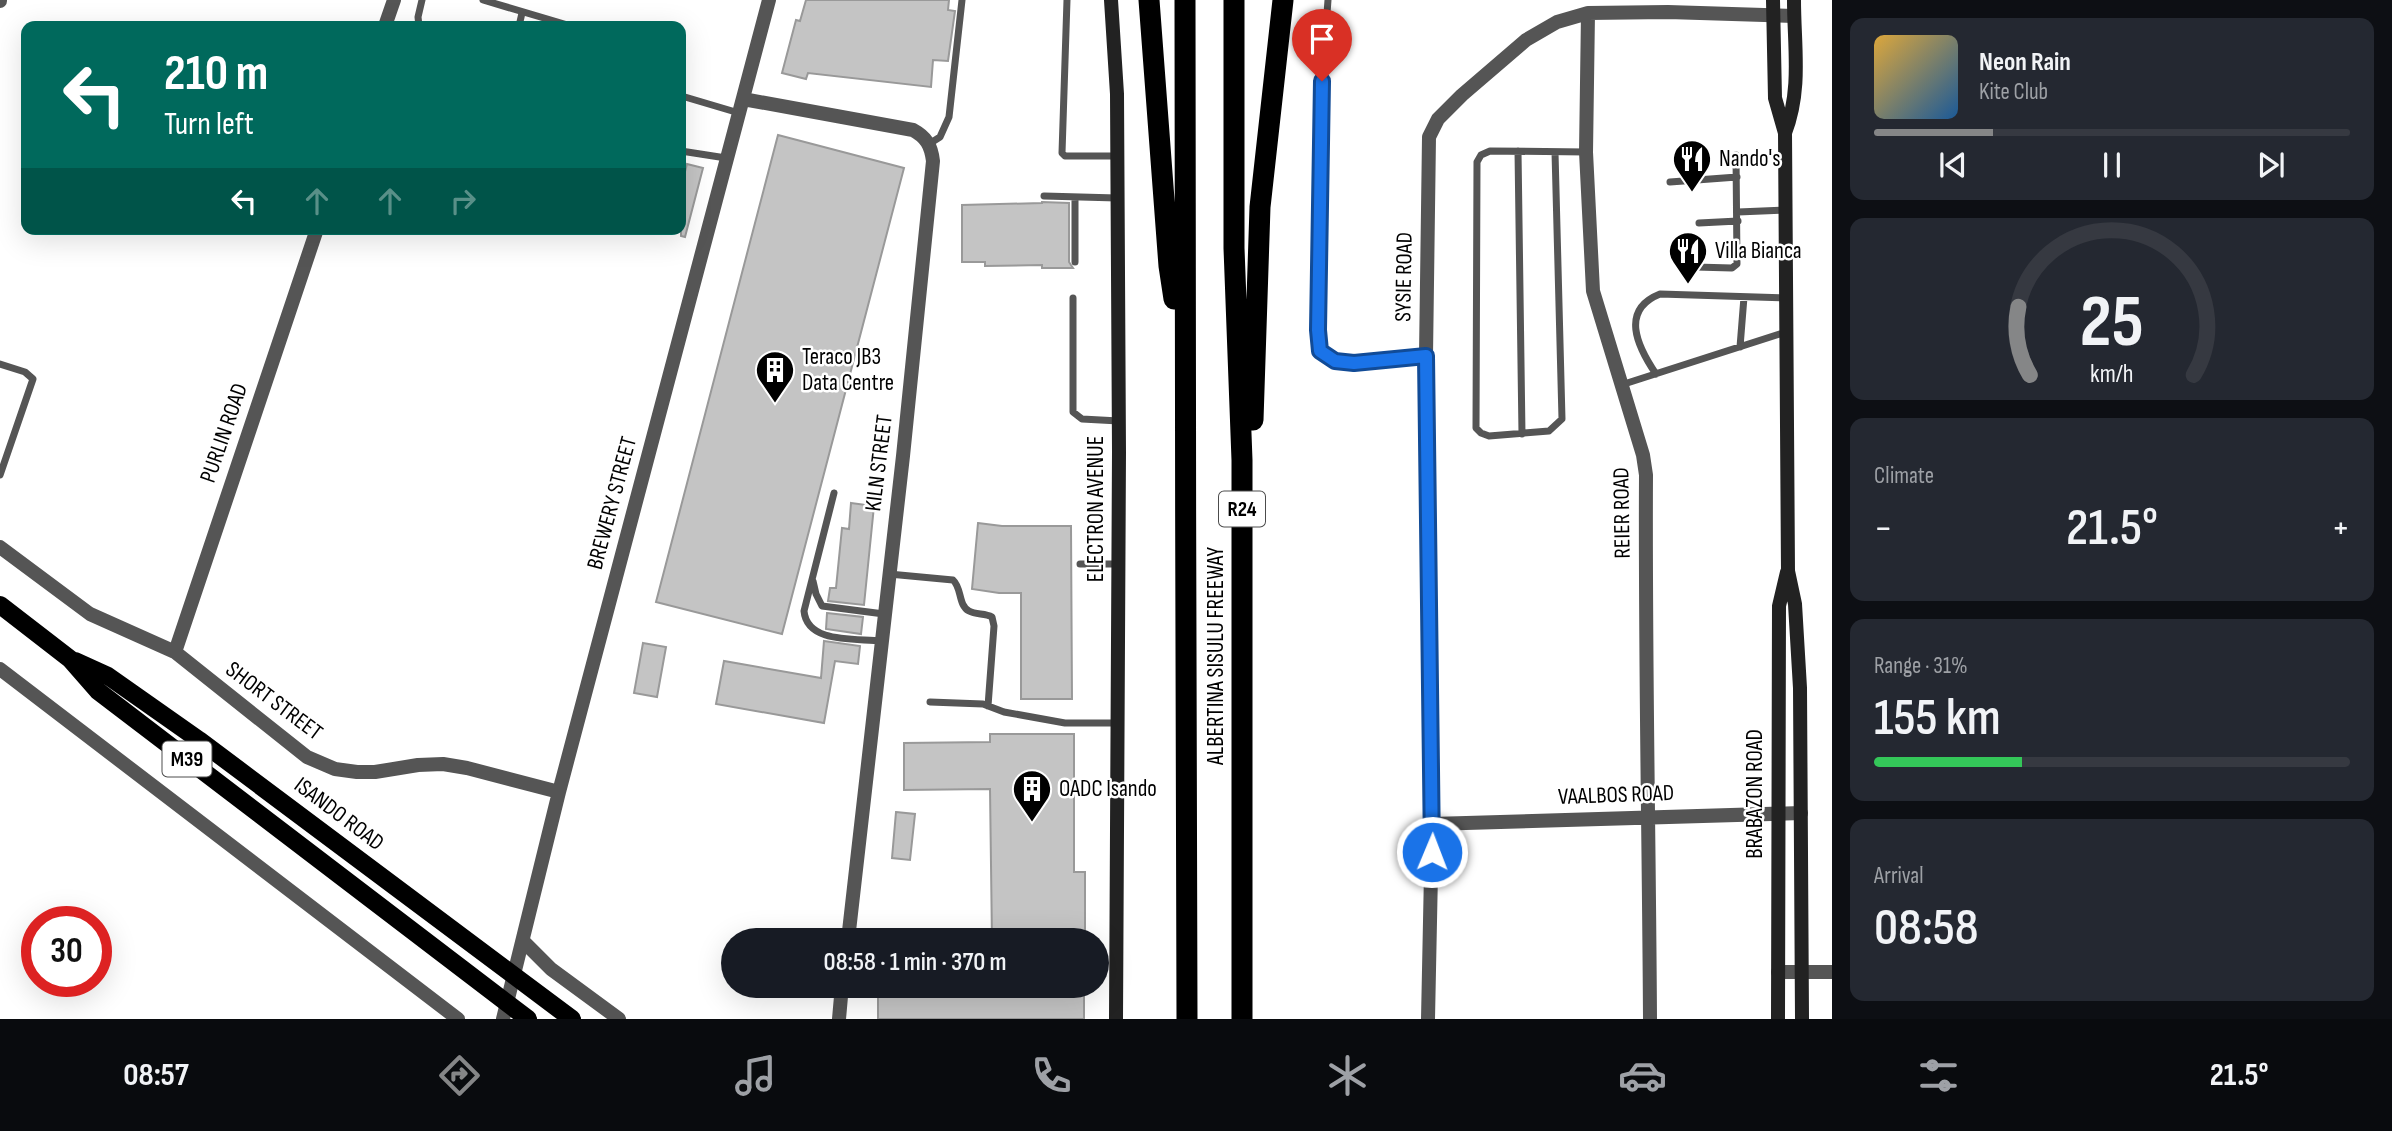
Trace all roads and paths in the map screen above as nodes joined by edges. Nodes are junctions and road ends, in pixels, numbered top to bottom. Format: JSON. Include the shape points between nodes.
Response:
{"nodes":[{"id":1,"x":394,"y":0,"type":"edge"},
{"id":2,"x":422,"y":0,"type":"edge"},
{"id":3,"x":482,"y":0,"type":"edge"},
{"id":4,"x":769,"y":0,"type":"edge"},
{"id":5,"x":962,"y":0,"type":"edge"},
{"id":6,"x":1067,"y":0,"type":"edge"},
{"id":7,"x":1111,"y":0,"type":"edge"},
{"id":8,"x":1149,"y":0,"type":"edge"},
{"id":9,"x":1185,"y":0,"type":"edge"},
{"id":10,"x":1234,"y":0,"type":"edge"},
{"id":11,"x":1283,"y":0,"type":"edge"},
{"id":12,"x":1328,"y":0,"type":"edge"},
{"id":13,"x":1794,"y":0,"type":"edge"},
{"id":14,"x":1773,"y":7,"type":"edge"},
{"id":15,"x":522,"y":13,"type":"junction"},
{"id":16,"x":1588,"y":13,"type":"junction"},
{"id":17,"x":1794,"y":16,"type":"junction"},
{"id":18,"x":387,"y":21,"type":"edge"},
{"id":19,"x":418,"y":21,"type":"edge"},
{"id":20,"x":520,"y":21,"type":"edge"},
{"id":21,"x":558,"y":21,"type":"edge"},
{"id":22,"x":686,"y":96,"type":"edge"},
{"id":23,"x":742,"y":106,"type":"junction"},
{"id":24,"x":1785,"y":133,"type":"junction"},
{"id":25,"x":929,"y":144,"type":"junction"},
{"id":26,"x":686,"y":151,"type":"edge"},
{"id":27,"x":1518,"y":151,"type":"junction"},
{"id":28,"x":1555,"y":152,"type":"junction"},
{"id":29,"x":1586,"y":152,"type":"junction"},
{"id":30,"x":1692,"y":154,"type":"dead end"},
{"id":31,"x":1736,"y":155,"type":"dead end"},
{"id":32,"x":1117,"y":156,"type":"junction"},
{"id":33,"x":727,"y":158,"type":"junction"},
{"id":34,"x":1737,"y":177,"type":"junction"},
{"id":35,"x":1695,"y":180,"type":"junction"},
{"id":36,"x":1670,"y":182,"type":"dead end"},
{"id":37,"x":1044,"y":196,"type":"dead end"},
{"id":38,"x":1076,"y":197,"type":"junction"},
{"id":39,"x":1117,"y":198,"type":"junction"},
{"id":40,"x":1786,"y":210,"type":"junction"},
{"id":41,"x":1738,"y":216,"type":"junction"},
{"id":42,"x":1699,"y":223,"type":"dead end"},
{"id":43,"x":315,"y":235,"type":"edge"},
{"id":44,"x":1074,"y":262,"type":"dead end"},
{"id":45,"x":1695,"y":267,"type":"dead end"},
{"id":46,"x":1744,"y":297,"type":"junction"},
{"id":47,"x":1073,"y":298,"type":"dead end"},
{"id":48,"x":1786,"y":298,"type":"junction"},
{"id":49,"x":1786,"y":332,"type":"junction"},
{"id":50,"x":1740,"y":347,"type":"junction"},
{"id":51,"x":1426,"y":356,"type":"junction"},
{"id":52,"x":0,"y":364,"type":"edge"},
{"id":53,"x":1184,"y":374,"type":"junction"},
{"id":54,"x":1656,"y":374,"type":"junction"},
{"id":55,"x":1621,"y":385,"type":"junction"},
{"id":56,"x":1119,"y":421,"type":"junction"},
{"id":57,"x":1522,"y":434,"type":"junction"},
{"id":58,"x":1241,"y":460,"type":"junction"},
{"id":59,"x":0,"y":475,"type":"edge"},
{"id":60,"x":834,"y":493,"type":"dead end"},
{"id":61,"x":0,"y":547,"type":"edge"},
{"id":62,"x":1080,"y":564,"type":"dead end"},
{"id":63,"x":1120,"y":564,"type":"junction"},
{"id":64,"x":1788,"y":571,"type":"junction"},
{"id":65,"x":888,"y":574,"type":"junction"},
{"id":66,"x":813,"y":577,"type":"junction"},
{"id":67,"x":0,"y":606,"type":"edge"},
{"id":68,"x":884,"y":614,"type":"junction"},
{"id":69,"x":881,"y":641,"type":"junction"},
{"id":70,"x":175,"y":652,"type":"junction"},
{"id":71,"x":70,"y":659,"type":"junction"},
{"id":72,"x":0,"y":669,"type":"edge"},
{"id":73,"x":930,"y":702,"type":"dead end"},
{"id":74,"x":988,"y":706,"type":"junction"},
{"id":75,"x":1117,"y":723,"type":"junction"},
{"id":76,"x":559,"y":792,"type":"junction"},
{"id":77,"x":1778,"y":813,"type":"junction"},
{"id":78,"x":1801,"y":813,"type":"junction"},
{"id":79,"x":1649,"y":816,"type":"junction"},
{"id":80,"x":1432,"y":824,"type":"junction"},
{"id":81,"x":849,"y":928,"type":"edge"},
{"id":82,"x":523,"y":941,"type":"junction"},
{"id":83,"x":1778,"y":972,"type":"junction"},
{"id":84,"x":1832,"y":972,"type":"edge"},
{"id":85,"x":1803,"y":973,"type":"junction"},
{"id":86,"x":513,"y":974,"type":"junction"},
{"id":87,"x":841,"y":998,"type":"edge"},
{"id":88,"x":505,"y":1011,"type":"edge"},
{"id":89,"x":458,"y":1019,"type":"edge"},
{"id":90,"x":528,"y":1019,"type":"edge"},
{"id":91,"x":572,"y":1019,"type":"edge"},
{"id":92,"x":619,"y":1019,"type":"edge"},
{"id":93,"x":839,"y":1019,"type":"edge"},
{"id":94,"x":1116,"y":1019,"type":"edge"},
{"id":95,"x":1187,"y":1019,"type":"edge"},
{"id":96,"x":1242,"y":1019,"type":"edge"},
{"id":97,"x":1428,"y":1019,"type":"edge"},
{"id":98,"x":1650,"y":1019,"type":"edge"},
{"id":99,"x":1778,"y":1019,"type":"edge"},
{"id":100,"x":1802,"y":1019,"type":"edge"}],
"edges":[{"from":1,"to":18,"type":"street"},
{"from":2,"to":19,"type":"lane"},
{"from":3,"to":15,"type":"lane"},
{"from":4,"to":23,"type":"street","name":"BREWERY STREET"},
{"from":5,"to":25,"type":"lane","via":[[949,117],[940,137]]},
{"from":6,"to":32,"type":"lane","via":[[1062,153],[1078,158]]},
{"from":7,"to":32,"type":"main road","name":"ELECTRON AVENUE"},
{"from":8,"to":53,"type":"highway","via":[[1169,266]]},
{"from":9,"to":53,"type":"highway","name":"ALBERTINA SISULU FREEWAY","number":"R24"},
{"from":10,"to":58,"type":"highway","name":"ALBERTINA SISULU FREEWAY","number":"R24","via":[[1234,248]]},
{"from":11,"to":58,"type":"highway","via":[[1260,207],[1253,418]]},
{"from":12,"to":51,"type":"lane","via":[[1322,81],[1320,351],[1335,361],[1354,363]]},
{"from":13,"to":17,"type":"main road","name":"BRABAZON ROAD"},
{"from":14,"to":16,"type":"street","name":"SYSIE ROAD"},
{"from":14,"to":17,"type":"street","name":"SYSIE ROAD"},
{"from":14,"to":24,"type":"main road","name":"BRABAZON ROAD","via":[[1775,97]]},
{"from":15,"to":20,"type":"lane"},
{"from":15,"to":21,"type":"lane"},
{"from":16,"to":29,"type":"street","name":"REIER ROAD"},
{"from":16,"to":51,"type":"street","name":"SYSIE ROAD","via":[[1557,22],[1526,40],[1433,127],[1429,137]]},
{"from":17,"to":24,"type":"main road","name":"BRABAZON ROAD","via":[[1794,110]]},
{"from":22,"to":23,"type":"lane"},
{"from":23,"to":25,"type":"street","via":[[903,127]]},
{"from":23,"to":33,"type":"street","name":"BREWERY STREET"},
{"from":24,"to":40,"type":"main road","name":"BRABAZON ROAD"},
{"from":25,"to":65,"type":"street","name":"KILN STREET","via":[[934,171]]},
{"from":26,"to":33,"type":"lane"},
{"from":27,"to":28,"type":"lane"},
{"from":27,"to":57,"type":"lane"},
{"from":27,"to":57,"type":"lane","via":[[1481,155],[1475,173],[1476,428],[1489,436]]},
{"from":28,"to":29,"type":"lane"},
{"from":28,"to":57,"type":"lane","via":[[1562,419],[1549,431]]},
{"from":29,"to":55,"type":"street","name":"REIER ROAD","via":[[1592,291]]},
{"from":30,"to":35,"type":"lane"},
{"from":31,"to":34,"type":"lane"},
{"from":32,"to":39,"type":"main road","name":"ELECTRON AVENUE"},
{"from":33,"to":76,"type":"street","name":"BREWERY STREET"},
{"from":34,"to":35,"type":"lane"},
{"from":34,"to":41,"type":"lane"},
{"from":35,"to":36,"type":"lane"},
{"from":37,"to":38,"type":"lane"},
{"from":38,"to":39,"type":"lane"},
{"from":38,"to":44,"type":"lane"},
{"from":39,"to":56,"type":"main road","name":"ELECTRON AVENUE"},
{"from":40,"to":41,"type":"lane"},
{"from":40,"to":48,"type":"main road","name":"BRABAZON ROAD"},
{"from":41,"to":42,"type":"lane"},
{"from":41,"to":45,"type":"lane","via":[[1735,266]]},
{"from":43,"to":70,"type":"street","name":"PURLIN ROAD"},
{"from":46,"to":48,"type":"lane"},
{"from":46,"to":50,"type":"lane"},
{"from":46,"to":54,"type":"lane","via":[[1660,294],[1641,305],[1634,318],[1636,329]]},
{"from":47,"to":56,"type":"lane","via":[[1073,412],[1082,419]]},
{"from":48,"to":49,"type":"main road","name":"BRABAZON ROAD"},
{"from":49,"to":50,"type":"lane"},
{"from":49,"to":64,"type":"main road","name":"BRABAZON ROAD"},
{"from":50,"to":54,"type":"lane"},
{"from":51,"to":80,"type":"street","name":"SYSIE ROAD"},
{"from":52,"to":59,"type":"lane","via":[[33,379]]},
{"from":53,"to":95,"type":"highway","name":"ALBERTINA SISULU FREEWAY","number":"R24"},
{"from":54,"to":55,"type":"lane"},
{"from":55,"to":79,"type":"street","name":"REIER ROAD","via":[[1646,475]]},
{"from":56,"to":63,"type":"main road","name":"ELECTRON AVENUE"},
{"from":58,"to":96,"type":"highway","name":"ALBERTINA SISULU FREEWAY","number":"R24"},
{"from":60,"to":66,"type":"lane"},
{"from":61,"to":70,"type":"street","via":[[90,614]]},
{"from":62,"to":63,"type":"lane"},
{"from":63,"to":75,"type":"main road","name":"ELECTRON AVENUE"},
{"from":64,"to":77,"type":"main road","name":"BRABAZON ROAD","via":[[1779,606]]},
{"from":64,"to":78,"type":"main road","name":"BRABAZON ROAD","via":[[1797,622]]},
{"from":65,"to":68,"type":"street","name":"KILN STREET"},
{"from":65,"to":74,"type":"lane","via":[[953,580],[967,610],[992,617]]},
{"from":66,"to":68,"type":"lane","via":[[822,606]]},
{"from":66,"to":69,"type":"lane","via":[[804,611],[808,627],[825,635]]},
{"from":67,"to":71,"type":"main road","name":"ISANDO ROAD","number":"M39"},
{"from":68,"to":69,"type":"street","name":"KILN STREET"},
{"from":69,"to":81,"type":"street","name":"KILN STREET"},
{"from":70,"to":76,"type":"street","name":"SHORT STREET","via":[[307,757],[335,769],[374,772],[443,764]]},
{"from":71,"to":86,"type":"main road","name":"ISANDO ROAD","number":"M39","via":[[108,676],[199,740]]},
{"from":71,"to":88,"type":"main road","name":"ISANDO ROAD","number":"M39","via":[[98,691]]},
{"from":72,"to":89,"type":"street"},
{"from":73,"to":74,"type":"lane"},
{"from":74,"to":75,"type":"lane","via":[[1065,723]]},
{"from":75,"to":94,"type":"main road","name":"ELECTRON AVENUE"},
{"from":76,"to":82,"type":"street","name":"BREWERY STREET"},
{"from":77,"to":78,"type":"street","name":"VAALBOS ROAD"},
{"from":77,"to":79,"type":"street","name":"VAALBOS ROAD"},
{"from":77,"to":83,"type":"main road","name":"BRABAZON ROAD"},
{"from":78,"to":85,"type":"main road","name":"BRABAZON ROAD"},
{"from":79,"to":80,"type":"street","name":"VAALBOS ROAD"},
{"from":79,"to":98,"type":"street","name":"REIER ROAD"},
{"from":80,"to":97,"type":"street","name":"SYSIE ROAD"},
{"from":82,"to":86,"type":"street","name":"BREWERY STREET"},
{"from":82,"to":92,"type":"street","via":[[551,969]]},
{"from":83,"to":85,"type":"street"},
{"from":83,"to":99,"type":"main road","name":"BRABAZON ROAD"},
{"from":84,"to":85,"type":"street"},
{"from":85,"to":100,"type":"main road","name":"BRABAZON ROAD"},
{"from":86,"to":88,"type":"street","name":"BREWERY STREET"},
{"from":86,"to":91,"type":"main road","name":"ISANDO ROAD","number":"M39"},
{"from":87,"to":93,"type":"street"},
{"from":88,"to":90,"type":"main road","name":"ISANDO ROAD","number":"M39"}]}
